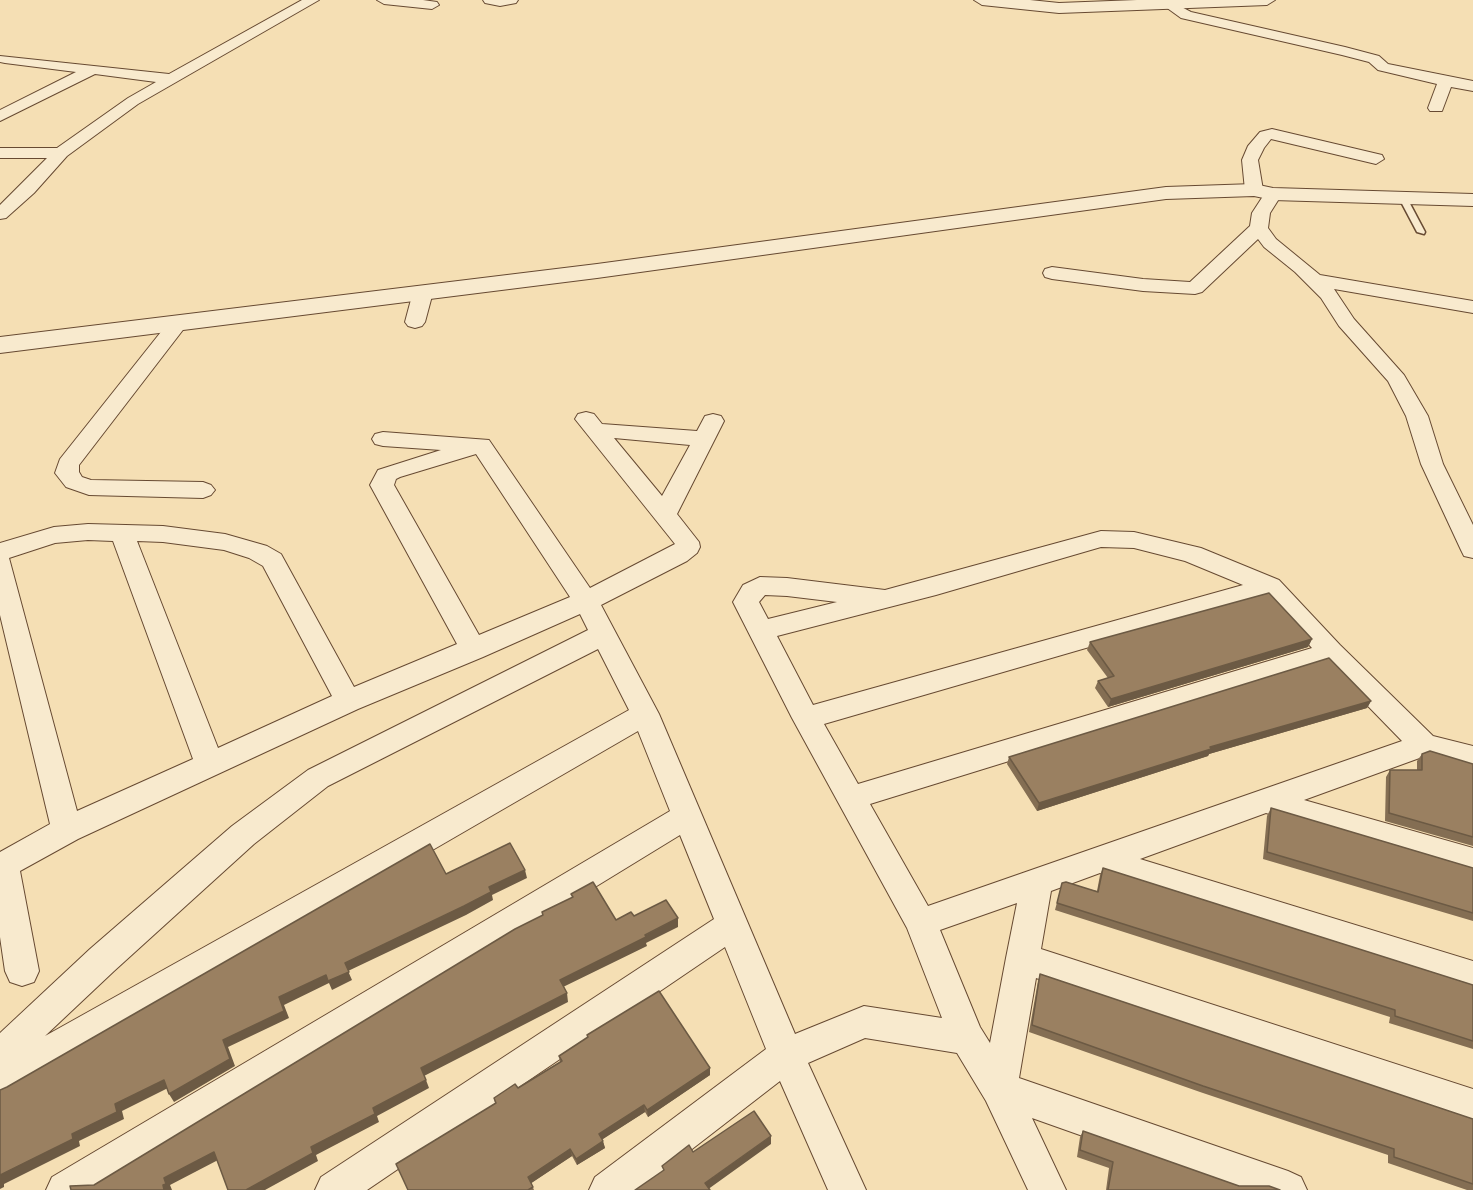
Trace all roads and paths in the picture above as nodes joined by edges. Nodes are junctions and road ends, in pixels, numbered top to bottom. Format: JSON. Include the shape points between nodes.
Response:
{"nodes":[{"id":1,"x":312,"y":0,"type":"edge"},
{"id":2,"x":384,"y":0,"type":"edge"},
{"id":3,"x":490,"y":0,"type":"edge"},
{"id":4,"x":511,"y":0,"type":"edge"},
{"id":5,"x":982,"y":0,"type":"edge"},
{"id":6,"x":1267,"y":0,"type":"edge"},
{"id":7,"x":432,"y":5,"type":"dead end"},
{"id":8,"x":1170,"y":5,"type":"junction"},
{"id":9,"x":5,"y":59,"type":"dead end"},
{"id":10,"x":92,"y":70,"type":"junction"},
{"id":11,"x":171,"y":79,"type":"junction"},
{"id":12,"x":1444,"y":81,"type":"junction"},
{"id":13,"x":1473,"y":86,"type":"edge"},
{"id":14,"x":1436,"y":108,"type":"dead end"},
{"id":15,"x":0,"y":116,"type":"edge"},
{"id":16,"x":0,"y":153,"type":"edge"},
{"id":17,"x":61,"y":153,"type":"junction"},
{"id":18,"x":1376,"y":159,"type":"dead end"},
{"id":19,"x":1263,"y":192,"type":"junction"},
{"id":20,"x":1403,"y":198,"type":"junction"},
{"id":21,"x":1473,"y":200,"type":"edge"},
{"id":22,"x":0,"y":214,"type":"edge"},
{"id":23,"x":1259,"y":228,"type":"junction"},
{"id":24,"x":1421,"y":232,"type":"dead end"},
{"id":25,"x":1052,"y":273,"type":"dead end"},
{"id":26,"x":1315,"y":280,"type":"junction"},
{"id":27,"x":423,"y":292,"type":"junction"},
{"id":28,"x":1473,"y":307,"type":"edge"},
{"id":29,"x":179,"y":322,"type":"junction"},
{"id":30,"x":415,"y":322,"type":"dead end"},
{"id":31,"x":0,"y":345,"type":"edge"},
{"id":32,"x":382,"y":439,"type":"dead end"},
{"id":33,"x":481,"y":445,"type":"junction"},
{"id":34,"x":203,"y":490,"type":"dead end"},
{"id":35,"x":665,"y":514,"type":"junction"},
{"id":36,"x":122,"y":533,"type":"junction"},
{"id":37,"x":1473,"y":550,"type":"edge"},
{"id":38,"x":0,"y":552,"type":"edge"},
{"id":39,"x":0,"y":563,"type":"edge"},
{"id":40,"x":1270,"y":586,"type":"junction"},
{"id":41,"x":884,"y":599,"type":"junction"},
{"id":42,"x":586,"y":601,"type":"junction"},
{"id":43,"x":760,"y":631,"type":"junction"},
{"id":44,"x":604,"y":634,"type":"junction"},
{"id":45,"x":474,"y":650,"type":"junction"},
{"id":46,"x":1331,"y":652,"type":"junction"},
{"id":47,"x":348,"y":701,"type":"junction"},
{"id":48,"x":645,"y":714,"type":"junction"},
{"id":49,"x":806,"y":718,"type":"junction"},
{"id":50,"x":1425,"y":745,"type":"junction"},
{"id":51,"x":1473,"y":758,"type":"edge"},
{"id":52,"x":210,"y":765,"type":"junction"},
{"id":53,"x":851,"y":798,"type":"junction"},
{"id":54,"x":1266,"y":801,"type":"junction"},
{"id":55,"x":688,"y":815,"type":"junction"},
{"id":56,"x":67,"y":830,"type":"junction"},
{"id":57,"x":1100,"y":860,"type":"junction"},
{"id":58,"x":1473,"y":861,"type":"edge"},
{"id":59,"x":2,"y":867,"type":"edge"},
{"id":60,"x":1037,"y":883,"type":"junction"},
{"id":61,"x":921,"y":923,"type":"junction"},
{"id":62,"x":732,"y":925,"type":"junction"},
{"id":63,"x":1022,"y":957,"type":"junction"},
{"id":64,"x":22,"y":971,"type":"dead end"},
{"id":65,"x":1473,"y":976,"type":"edge"},
{"id":66,"x":967,"y":1038,"type":"junction"},
{"id":67,"x":786,"y":1055,"type":"junction"},
{"id":68,"x":0,"y":1056,"type":"edge"},
{"id":69,"x":0,"y":1081,"type":"edge"},
{"id":70,"x":999,"y":1089,"type":"junction"},
{"id":71,"x":1473,"y":1107,"type":"edge"},
{"id":72,"x":65,"y":1190,"type":"edge"},
{"id":73,"x":334,"y":1190,"type":"edge"},
{"id":74,"x":608,"y":1190,"type":"edge"},
{"id":75,"x":847,"y":1190,"type":"edge"},
{"id":76,"x":1047,"y":1190,"type":"edge"},
{"id":77,"x":1288,"y":1190,"type":"edge"}],
"edges":[{"from":1,"to":11,"type":"street"},
{"from":2,"to":7,"type":"street"},
{"from":3,"to":4,"type":"street"},
{"from":5,"to":8,"type":"street","via":[[1059,9]]},
{"from":6,"to":8,"type":"street"},
{"from":8,"to":12,"type":"street","via":[[1186,15],[1345,51],[1374,59],[1383,67]]},
{"from":9,"to":10,"type":"street"},
{"from":10,"to":11,"type":"street"},
{"from":10,"to":15,"type":"street"},
{"from":11,"to":17,"type":"street"},
{"from":12,"to":13,"type":"street"},
{"from":12,"to":14,"type":"street"},
{"from":16,"to":17,"type":"street"},
{"from":17,"to":22,"type":"street"},
{"from":18,"to":19,"type":"street","via":[[1266,135],[1250,160]]},
{"from":19,"to":20,"type":"street"},
{"from":19,"to":23,"type":"street"},
{"from":19,"to":27,"type":"street","via":[[1166,193]]},
{"from":20,"to":21,"type":"street"},
{"from":20,"to":24,"type":"lane"},
{"from":23,"to":25,"type":"street","via":[[1195,288]]},
{"from":23,"to":26,"type":"street","via":[[1270,243]]},
{"from":26,"to":28,"type":"street"},
{"from":26,"to":37,"type":"street","via":[[1410,400],[1432,464]]},
{"from":27,"to":29,"type":"street"},
{"from":27,"to":30,"type":"street"},
{"from":29,"to":31,"type":"street"},
{"from":29,"to":34,"type":"street","via":[[68,464],[67,473],[74,482],[89,487]]},
{"from":32,"to":33,"type":"street"},
{"from":33,"to":42,"type":"street"},
{"from":33,"to":45,"type":"street","via":[[392,472],[382,485]]},
{"from":35,"to":35,"type":"street","via":[[708,430],[591,424]]},
{"from":35,"to":42,"type":"street","via":[[687,542],[685,550]]},
{"from":36,"to":38,"type":"street","via":[[54,535]]},
{"from":36,"to":47,"type":"street","via":[[225,542],[272,560]]},
{"from":36,"to":52,"type":"street"},
{"from":39,"to":56,"type":"street"},
{"from":40,"to":41,"type":"street","via":[[1168,546],[1119,538],[1101,539]]},
{"from":40,"to":46,"type":"street"},
{"from":40,"to":49,"type":"street"},
{"from":41,"to":43,"type":"street"},
{"from":41,"to":43,"type":"street","via":[[760,586],[746,602]]},
{"from":42,"to":44,"type":"street"},
{"from":42,"to":45,"type":"street"},
{"from":43,"to":49,"type":"street"},
{"from":44,"to":48,"type":"street"},
{"from":44,"to":68,"type":"street","via":[[318,778],[243,835]]},
{"from":45,"to":47,"type":"street"},
{"from":46,"to":50,"type":"street"},
{"from":46,"to":53,"type":"street"},
{"from":47,"to":52,"type":"street"},
{"from":48,"to":55,"type":"street"},
{"from":48,"to":69,"type":"street"},
{"from":49,"to":53,"type":"street"},
{"from":50,"to":51,"type":"street"},
{"from":50,"to":54,"type":"street"},
{"from":52,"to":56,"type":"street"},
{"from":53,"to":61,"type":"street"},
{"from":54,"to":57,"type":"street"},
{"from":54,"to":58,"type":"street"},
{"from":55,"to":62,"type":"street"},
{"from":55,"to":72,"type":"street"},
{"from":56,"to":59,"type":"street"},
{"from":57,"to":60,"type":"street"},
{"from":57,"to":65,"type":"street"},
{"from":59,"to":64,"type":"street"},
{"from":60,"to":61,"type":"street"},
{"from":60,"to":63,"type":"street"},
{"from":61,"to":66,"type":"street"},
{"from":62,"to":67,"type":"street"},
{"from":62,"to":73,"type":"street"},
{"from":63,"to":70,"type":"street"},
{"from":63,"to":71,"type":"street"},
{"from":66,"to":67,"type":"street","via":[[864,1022]]},
{"from":66,"to":70,"type":"street"},
{"from":67,"to":74,"type":"street"},
{"from":67,"to":75,"type":"street"},
{"from":70,"to":76,"type":"street"},
{"from":70,"to":77,"type":"street"}]}
